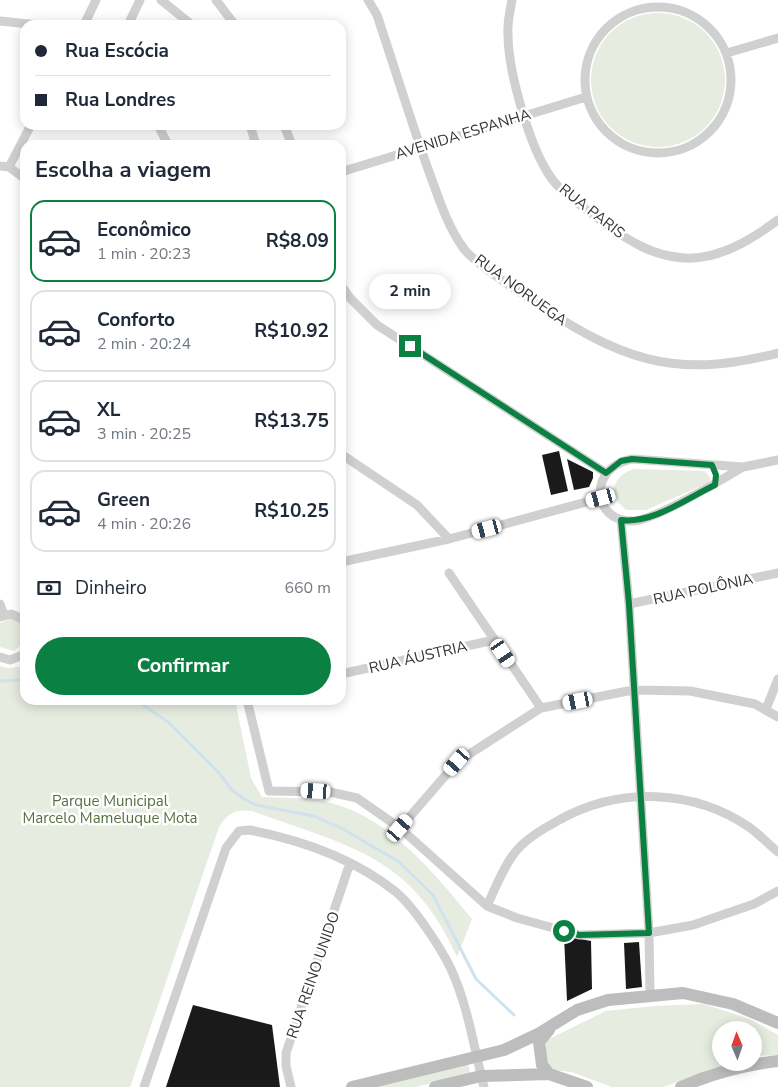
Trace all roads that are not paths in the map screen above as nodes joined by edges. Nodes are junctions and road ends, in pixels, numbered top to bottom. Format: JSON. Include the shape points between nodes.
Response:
{"nodes":[{"id":1,"x":96,"y":0,"type":"edge"},
{"id":2,"x":140,"y":0,"type":"edge"},
{"id":3,"x":161,"y":0,"type":"edge"},
{"id":4,"x":216,"y":0,"type":"edge"},
{"id":5,"x":368,"y":0,"type":"edge"},
{"id":6,"x":378,"y":0,"type":"edge"},
{"id":7,"x":512,"y":0,"type":"edge"},
{"id":8,"x":377,"y":15,"type":"junction"},
{"id":9,"x":86,"y":20,"type":"edge"},
{"id":10,"x":130,"y":20,"type":"edge"},
{"id":11,"x":185,"y":20,"type":"edge"},
{"id":12,"x":231,"y":20,"type":"edge"},
{"id":13,"x":0,"y":21,"type":"edge"},
{"id":14,"x":20,"y":23,"type":"edge"},
{"id":15,"x":778,"y":38,"type":"edge"},
{"id":16,"x":727,"y":54,"type":"junction"},
{"id":17,"x":586,"y":96,"type":"junction"},
{"id":18,"x":525,"y":114,"type":"junction"},
{"id":19,"x":20,"y":142,"type":"edge"},
{"id":20,"x":421,"y":148,"type":"junction"},
{"id":21,"x":4,"y":167,"type":"edge"},
{"id":22,"x":346,"y":170,"type":"edge"},
{"id":23,"x":20,"y":176,"type":"edge"},
{"id":24,"x":778,"y":220,"type":"edge"},
{"id":25,"x":346,"y":292,"type":"edge"},
{"id":26,"x":778,"y":353,"type":"edge"},
{"id":27,"x":346,"y":457,"type":"edge"},
{"id":28,"x":778,"y":460,"type":"edge"},
{"id":29,"x":712,"y":465,"type":"junction"},
{"id":30,"x":743,"y":467,"type":"junction"},
{"id":31,"x":606,"y":473,"type":"junction"},
{"id":32,"x":715,"y":485,"type":"junction"},
{"id":33,"x":601,"y":498,"type":"junction"},
{"id":34,"x":621,"y":520,"type":"junction"},
{"id":35,"x":449,"y":539,"type":"junction"},
{"id":36,"x":346,"y":561,"type":"edge"},
{"id":37,"x":449,"y":573,"type":"dead end"},
{"id":38,"x":778,"y":574,"type":"edge"},
{"id":39,"x":0,"y":604,"type":"edge"},
{"id":40,"x":629,"y":604,"type":"junction"},
{"id":41,"x":2,"y":616,"type":"edge"},
{"id":42,"x":20,"y":617,"type":"edge"},
{"id":43,"x":494,"y":640,"type":"junction"},
{"id":44,"x":20,"y":656,"type":"edge"},
{"id":45,"x":0,"y":657,"type":"edge"},
{"id":46,"x":346,"y":673,"type":"edge"},
{"id":47,"x":778,"y":679,"type":"edge"},
{"id":48,"x":633,"y":690,"type":"junction"},
{"id":49,"x":248,"y":705,"type":"edge"},
{"id":50,"x":541,"y":708,"type":"junction"},
{"id":51,"x":766,"y":709,"type":"junction"},
{"id":52,"x":778,"y":717,"type":"edge"},
{"id":53,"x":641,"y":796,"type":"junction"},
{"id":54,"x":400,"y":828,"type":"junction"},
{"id":55,"x":778,"y":852,"type":"edge"},
{"id":56,"x":350,"y":864,"type":"junction"},
{"id":57,"x":778,"y":891,"type":"edge"},
{"id":58,"x":487,"y":906,"type":"junction"},
{"id":59,"x":649,"y":933,"type":"junction"},
{"id":60,"x":650,"y":994,"type":"junction"},
{"id":61,"x":778,"y":1023,"type":"edge"},
{"id":62,"x":552,"y":1026,"type":"junction"},
{"id":63,"x":477,"y":1057,"type":"junction"},
{"id":64,"x":778,"y":1061,"type":"edge"},
{"id":65,"x":548,"y":1074,"type":"junction"},
{"id":66,"x":482,"y":1082,"type":"edge"},
{"id":67,"x":144,"y":1087,"type":"edge"},
{"id":68,"x":291,"y":1087,"type":"edge"},
{"id":69,"x":352,"y":1087,"type":"edge"},
{"id":70,"x":435,"y":1087,"type":"edge"},
{"id":71,"x":586,"y":1087,"type":"edge"},
{"id":72,"x":682,"y":1087,"type":"edge"}],
"edges":[{"from":1,"to":9,"type":"street"},
{"from":2,"to":10,"type":"street"},
{"from":3,"to":11,"type":"street"},
{"from":4,"to":12,"type":"street"},
{"from":5,"to":8,"type":"street","name":"RUA NORUEGA"},
{"from":6,"to":8,"type":"street"},
{"from":7,"to":18,"type":"street","name":"RUA PARIS","via":[[507,33],[512,68]]},
{"from":8,"to":20,"type":"street","name":"RUA NORUEGA"},
{"from":13,"to":14,"type":"street"},
{"from":15,"to":16,"type":"street"},
{"from":16,"to":17,"type":"street","via":[[714,33],[695,17],[672,8],[632,12],[605,29],[591,49],[584,72]]},
{"from":16,"to":17,"type":"street","via":[[731,75],[730,97],[722,117],[708,134],[690,146],[669,153],[647,153],[626,146],[607,134],[594,117]]},
{"from":17,"to":18,"type":"street","name":"AVENIDA ESPANHA"},
{"from":18,"to":20,"type":"street","name":"AVENIDA ESPANHA"},
{"from":18,"to":24,"type":"street","name":"RUA PARIS","via":[[537,155],[555,183],[626,239],[659,254],[686,258],[721,252],[754,237]]},
{"from":19,"to":21,"type":"street"},
{"from":20,"to":22,"type":"street","name":"AVENIDA ESPANHA"},
{"from":20,"to":26,"type":"street","name":"RUA NORUEGA","via":[[443,210],[464,249],[506,283],[576,330],[619,351],[662,363],[697,366],[746,361]]},
{"from":21,"to":23,"type":"street"},
{"from":25,"to":31,"type":"street","via":[[377,325]]},
{"from":27,"to":35,"type":"street","via":[[417,505]]},
{"from":28,"to":30,"type":"street"},
{"from":29,"to":30,"type":"street"},
{"from":29,"to":31,"type":"street","via":[[632,459],[621,461]]},
{"from":29,"to":32,"type":"street"},
{"from":30,"to":32,"type":"street"},
{"from":31,"to":33,"type":"street","via":[[600,487]]},
{"from":32,"to":34,"type":"street","via":[[642,520]]},
{"from":33,"to":34,"type":"street","via":[[606,509]]},
{"from":33,"to":35,"type":"street"},
{"from":34,"to":40,"type":"street"},
{"from":35,"to":36,"type":"street"},
{"from":37,"to":43,"type":"street"},
{"from":38,"to":40,"type":"street","name":"RUA POLÔNIA"},
{"from":39,"to":41,"type":"street"},
{"from":40,"to":48,"type":"street"},
{"from":41,"to":42,"type":"street"},
{"from":43,"to":46,"type":"street","name":"RUA ÁUSTRIA"},
{"from":43,"to":50,"type":"street"},
{"from":44,"to":45,"type":"street","via":[[10,660]]},
{"from":47,"to":51,"type":"street"},
{"from":48,"to":50,"type":"street"},
{"from":48,"to":51,"type":"street","via":[[690,691],[756,704]]},
{"from":48,"to":53,"type":"street"},
{"from":49,"to":54,"type":"street","via":[[269,791],[330,792],[356,798]]},
{"from":50,"to":54,"type":"street","via":[[457,762]]},
{"from":51,"to":52,"type":"street"},
{"from":53,"to":55,"type":"street","via":[[682,799],[716,810],[748,827]]},
{"from":53,"to":58,"type":"street","via":[[607,800],[542,829],[513,854]]},
{"from":53,"to":59,"type":"street"},
{"from":54,"to":58,"type":"street"},
{"from":56,"to":63,"type":"street","via":[[397,893],[438,944],[464,1004]]},
{"from":56,"to":67,"type":"street","via":[[314,848],[261,832],[239,832],[232,838]]},
{"from":56,"to":68,"type":"street","name":"RUA REINO UNIDO","via":[[286,1053]]},
{"from":57,"to":59,"type":"street","via":[[754,904],[693,925]]},
{"from":58,"to":59,"type":"street","via":[[579,935]]},
{"from":59,"to":60,"type":"street"},
{"from":60,"to":61,"type":"street","via":[[683,993],[733,1004]]},
{"from":60,"to":62,"type":"street","via":[[608,1000],[577,1010]]},
{"from":62,"to":63,"type":"street","via":[[504,1050]]},
{"from":62,"to":65,"type":"street","via":[[539,1042],[542,1065]]},
{"from":63,"to":66,"type":"street"},
{"from":63,"to":69,"type":"street"},
{"from":64,"to":72,"type":"street","via":[[749,1064]]},
{"from":65,"to":66,"type":"street"},
{"from":65,"to":71,"type":"street"},
{"from":66,"to":70,"type":"street"}]}
